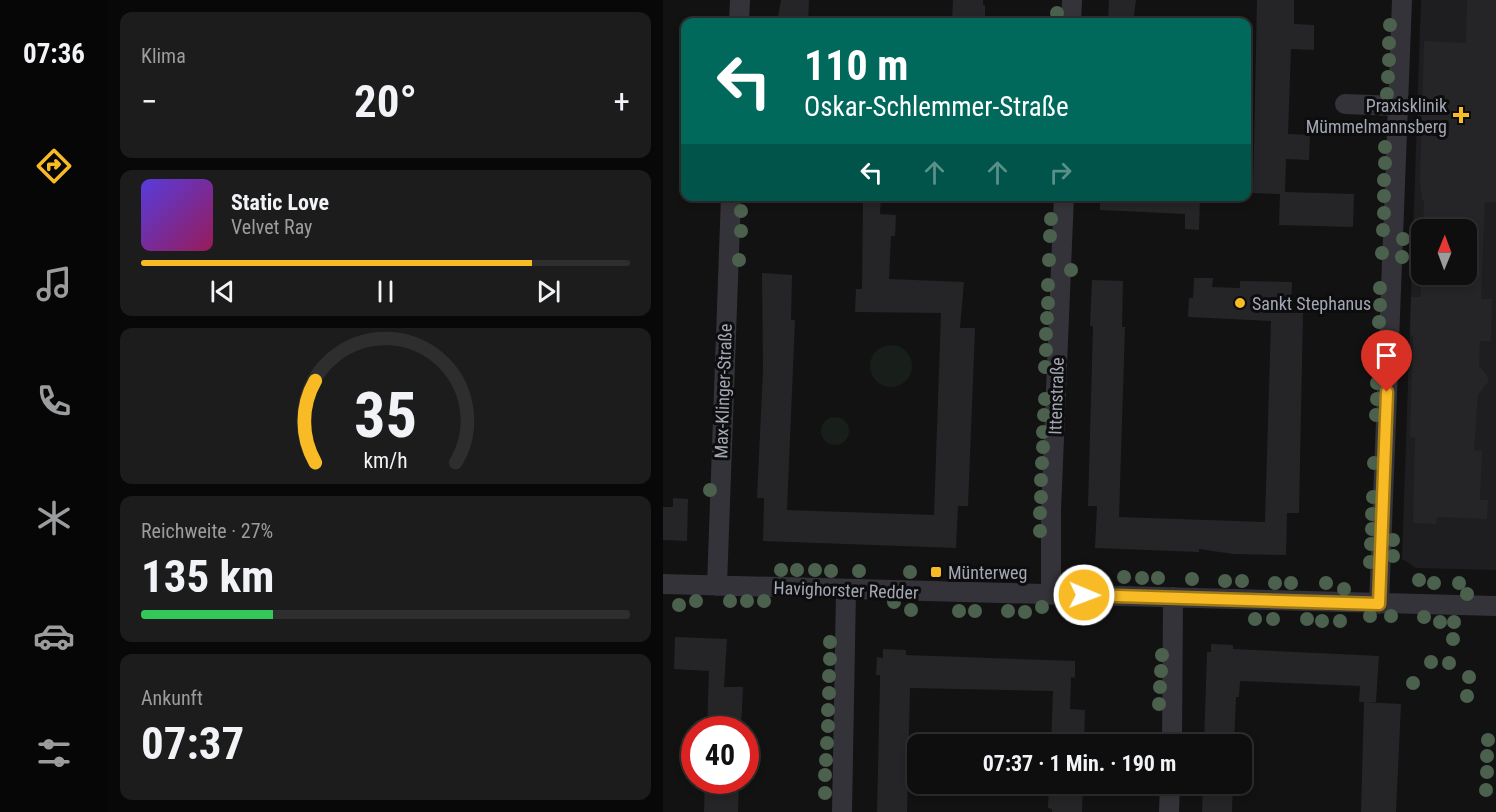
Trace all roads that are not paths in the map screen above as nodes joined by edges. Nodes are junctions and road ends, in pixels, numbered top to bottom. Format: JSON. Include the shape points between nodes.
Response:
{"nodes":[{"id":1,"x":739,"y":0,"type":"edge"},
{"id":2,"x":1072,"y":0,"type":"edge"},
{"id":3,"x":1402,"y":0,"type":"edge"},
{"id":4,"x":739,"y":18,"type":"edge"},
{"id":5,"x":1071,"y":18,"type":"edge"},
{"id":6,"x":1345,"y":104,"type":"dead end"},
{"id":7,"x":1398,"y":106,"type":"junction"},
{"id":8,"x":731,"y":201,"type":"edge"},
{"id":9,"x":1064,"y":201,"type":"edge"},
{"id":10,"x":663,"y":584,"type":"edge"},
{"id":11,"x":717,"y":586,"type":"junction"},
{"id":12,"x":846,"y":590,"type":"junction"},
{"id":13,"x":1051,"y":595,"type":"junction"},
{"id":14,"x":1173,"y":597,"type":"junction"},
{"id":15,"x":1379,"y":604,"type":"junction"},
{"id":16,"x":1496,"y":606,"type":"edge"},
{"id":17,"x":1172,"y":734,"type":"edge"},
{"id":18,"x":1170,"y":794,"type":"edge"},
{"id":19,"x":841,"y":812,"type":"edge"},
{"id":20,"x":1169,"y":812,"type":"edge"}],
"edges":[{"from":1,"to":4,"type":"street"},
{"from":2,"to":5,"type":"street"},
{"from":3,"to":7,"type":"street"},
{"from":6,"to":7,"type":"street"},
{"from":7,"to":15,"type":"street"},
{"from":8,"to":11,"type":"street","name":"Max-Klinger-Straße"},
{"from":9,"to":13,"type":"street","name":"Ittenstraße"},
{"from":10,"to":11,"type":"street","name":"Havighorster Redder"},
{"from":11,"to":12,"type":"street","name":"Havighorster Redder"},
{"from":12,"to":13,"type":"street","name":"Havighorster Redder"},
{"from":12,"to":19,"type":"street"},
{"from":13,"to":14,"type":"street","name":"Havighorster Redder"},
{"from":14,"to":15,"type":"street","name":"Havighorster Redder"},
{"from":14,"to":17,"type":"street"},
{"from":15,"to":16,"type":"street","name":"Havighorster Redder"},
{"from":18,"to":20,"type":"street"}]}
